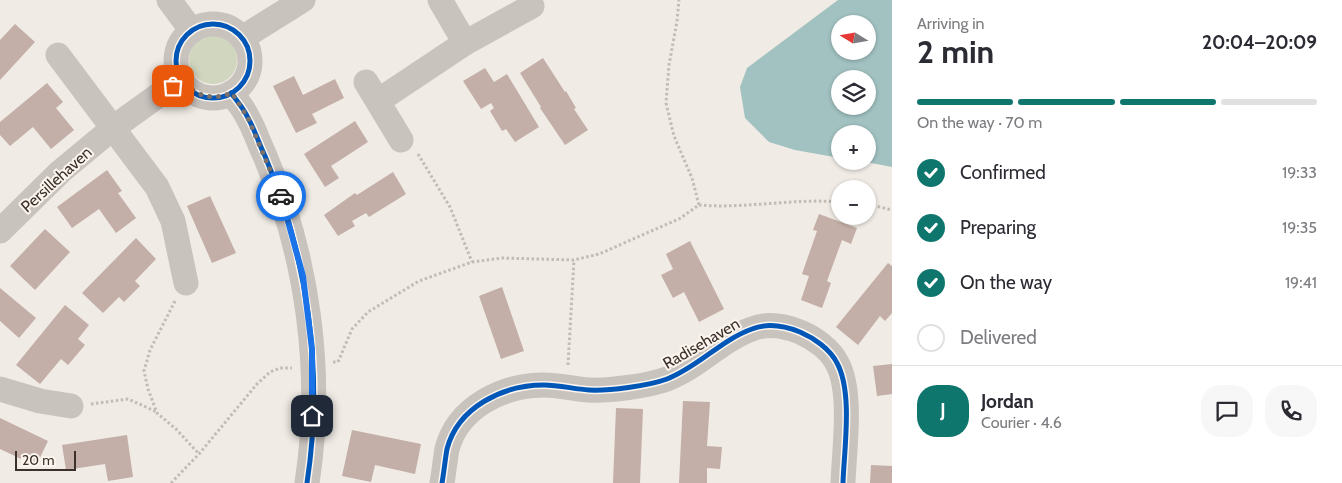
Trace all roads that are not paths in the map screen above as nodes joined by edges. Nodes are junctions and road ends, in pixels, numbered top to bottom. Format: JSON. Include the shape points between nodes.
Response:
{"nodes":[{"id":1,"x":170,"y":0,"type":"edge"},
{"id":2,"x":303,"y":0,"type":"edge"},
{"id":3,"x":440,"y":0,"type":"edge"},
{"id":4,"x":532,"y":6,"type":"dead end"},
{"id":5,"x":192,"y":31,"type":"junction"},
{"id":6,"x":242,"y":38,"type":"junction"},
{"id":7,"x":465,"y":44,"type":"junction"},
{"id":8,"x":58,"y":55,"type":"dead end"},
{"id":9,"x":181,"y":79,"type":"junction"},
{"id":10,"x":232,"y":93,"type":"junction"},
{"id":11,"x":113,"y":128,"type":"junction"},
{"id":12,"x":401,"y":140,"type":"road end"},
{"id":13,"x":0,"y":231,"type":"edge"},
{"id":14,"x":186,"y":283,"type":"road end"},
{"id":15,"x":0,"y":389,"type":"edge"},
{"id":16,"x":71,"y":406,"type":"road end"},
{"id":17,"x":307,"y":483,"type":"edge"},
{"id":18,"x":442,"y":483,"type":"edge"},
{"id":19,"x":843,"y":483,"type":"edge"}],
"edges":[{"from":1,"to":5,"type":"street"},
{"from":2,"to":6,"type":"street"},
{"from":3,"to":7,"type":"street"},
{"from":4,"to":7,"type":"street"},
{"from":5,"to":6,"type":"street","via":[[214,24],[230,28]]},
{"from":5,"to":9,"type":"street","via":[[177,53]]},
{"from":6,"to":10,"type":"street","via":[[250,54],[250,63],[244,80]]},
{"from":7,"to":12,"type":"street","via":[[372,91]]},
{"from":8,"to":11,"type":"street"},
{"from":9,"to":10,"type":"street","via":[[204,96],[213,98]]},
{"from":9,"to":11,"type":"street","name":"Persillehaven"},
{"from":10,"to":17,"type":"street","via":[[248,118],[280,193],[303,276],[313,363],[312,452]]},
{"from":11,"to":13,"type":"street","name":"Persillehaven","via":[[60,172]]},
{"from":11,"to":14,"type":"street","via":[[157,187],[173,221]]},
{"from":15,"to":16,"type":"street"},
{"from":18,"to":19,"type":"street","name":"Radisehaven","via":[[448,448],[460,422],[477,406],[501,391],[545,385],[590,390],[622,388],[667,379],[736,336],[754,328],[774,326],[787,327],[815,340],[838,363],[847,401]]}]}
